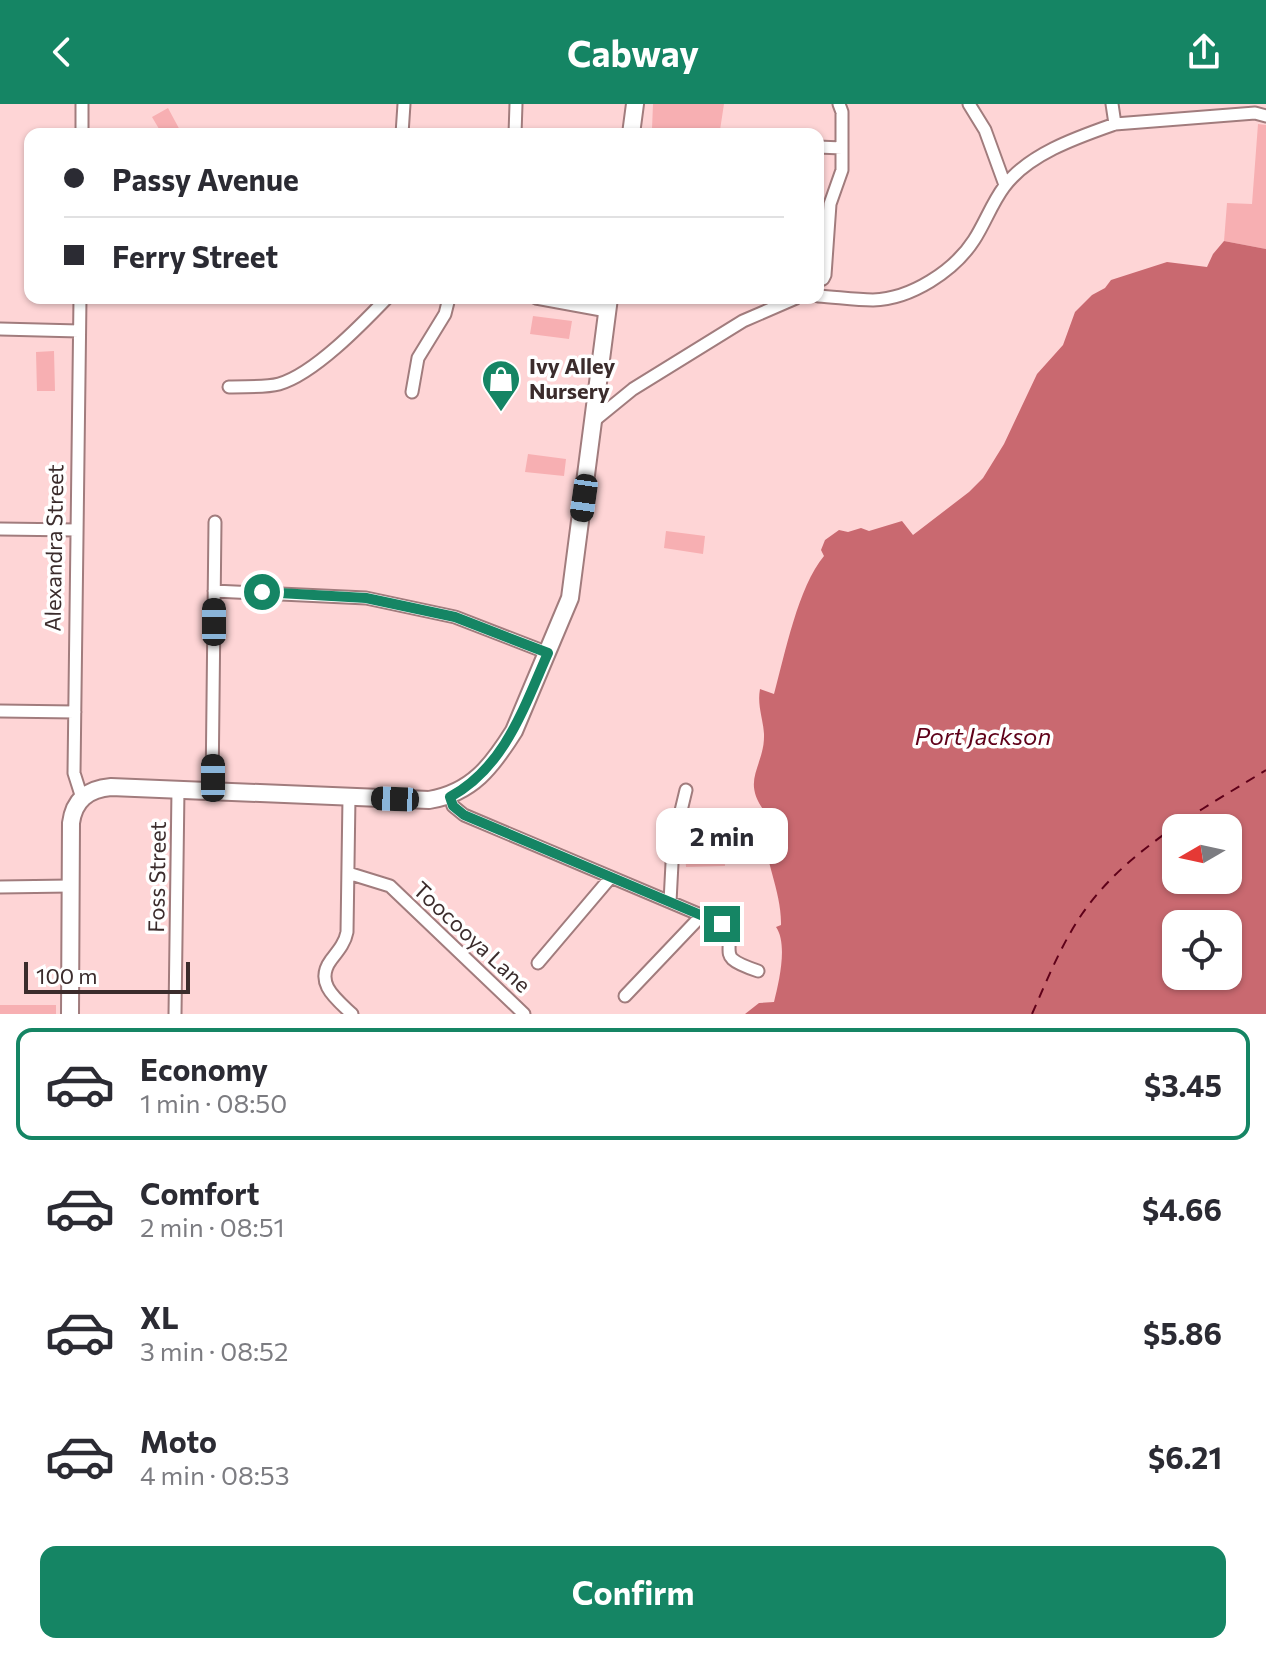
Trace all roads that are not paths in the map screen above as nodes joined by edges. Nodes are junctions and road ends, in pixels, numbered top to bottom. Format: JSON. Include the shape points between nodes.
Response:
{"nodes":[{"id":1,"x":82,"y":104,"type":"edge"},
{"id":2,"x":404,"y":104,"type":"edge"},
{"id":3,"x":516,"y":104,"type":"edge"},
{"id":4,"x":635,"y":104,"type":"edge"},
{"id":5,"x":839,"y":104,"type":"edge"},
{"id":6,"x":969,"y":104,"type":"edge"},
{"id":7,"x":1112,"y":104,"type":"edge"},
{"id":8,"x":1266,"y":116,"type":"edge"},
{"id":9,"x":1115,"y":124,"type":"junction"},
{"id":10,"x":82,"y":128,"type":"edge"},
{"id":11,"x":402,"y":128,"type":"edge"},
{"id":12,"x":515,"y":128,"type":"edge"},
{"id":13,"x":632,"y":128,"type":"edge"},
{"id":14,"x":824,"y":147,"type":"edge"},
{"id":15,"x":842,"y":148,"type":"junction"},
{"id":16,"x":1005,"y":185,"type":"junction"},
{"id":17,"x":824,"y":277,"type":"edge"},
{"id":18,"x":824,"y":296,"type":"edge"},
{"id":19,"x":80,"y":304,"type":"edge"},
{"id":20,"x":381,"y":304,"type":"edge"},
{"id":21,"x":448,"y":304,"type":"edge"},
{"id":22,"x":608,"y":304,"type":"edge"},
{"id":23,"x":779,"y":304,"type":"edge"},
{"id":24,"x":0,"y":329,"type":"edge"},
{"id":25,"x":79,"y":331,"type":"junction"},
{"id":26,"x":229,"y":387,"type":"dead end"},
{"id":27,"x":412,"y":392,"type":"dead end"},
{"id":28,"x":595,"y":420,"type":"junction"},
{"id":29,"x":215,"y":522,"type":"dead end"},
{"id":30,"x":0,"y":529,"type":"edge"},
{"id":31,"x":77,"y":530,"type":"junction"},
{"id":32,"x":214,"y":591,"type":"junction"},
{"id":33,"x":548,"y":653,"type":"junction"},
{"id":34,"x":0,"y":711,"type":"edge"},
{"id":35,"x":75,"y":712,"type":"junction"},
{"id":36,"x":178,"y":789,"type":"junction"},
{"id":37,"x":686,"y":790,"type":"dead end"},
{"id":38,"x":212,"y":791,"type":"junction"},
{"id":39,"x":349,"y":797,"type":"junction"},
{"id":40,"x":450,"y":797,"type":"junction"},
{"id":41,"x":82,"y":798,"type":"junction"},
{"id":42,"x":348,"y":873,"type":"junction"},
{"id":43,"x":611,"y":877,"type":"junction"},
{"id":44,"x":70,"y":886,"type":"junction"},
{"id":45,"x":0,"y":887,"type":"edge"},
{"id":46,"x":670,"y":902,"type":"junction"},
{"id":47,"x":702,"y":915,"type":"junction"},
{"id":48,"x":538,"y":963,"type":"dead end"},
{"id":49,"x":758,"y":971,"type":"dead end"},
{"id":50,"x":625,"y":996,"type":"dead end"},
{"id":51,"x":70,"y":1014,"type":"edge"},
{"id":52,"x":175,"y":1014,"type":"edge"},
{"id":53,"x":352,"y":1014,"type":"edge"},
{"id":54,"x":524,"y":1014,"type":"edge"}],
"edges":[{"from":1,"to":10,"type":"street"},
{"from":2,"to":11,"type":"street"},
{"from":3,"to":12,"type":"street"},
{"from":4,"to":13,"type":"street"},
{"from":5,"to":15,"type":"street"},
{"from":6,"to":16,"type":"street","via":[[985,130]]},
{"from":7,"to":9,"type":"street"},
{"from":8,"to":9,"type":"street"},
{"from":9,"to":16,"type":"street","via":[[1029,163]]},
{"from":14,"to":15,"type":"street"},
{"from":15,"to":17,"type":"street","via":[[842,170],[830,204]]},
{"from":16,"to":18,"type":"street","via":[[974,240],[938,276],[891,297]]},
{"from":19,"to":25,"type":"street","name":"Alexandra Street"},
{"from":20,"to":26,"type":"street","via":[[335,347],[290,379]]},
{"from":21,"to":27,"type":"street","via":[[418,358]]},
{"from":22,"to":28,"type":"street"},
{"from":23,"to":28,"type":"street","via":[[646,381]]},
{"from":24,"to":25,"type":"street"},
{"from":25,"to":31,"type":"street","name":"Alexandra Street"},
{"from":28,"to":33,"type":"street","via":[[570,598]]},
{"from":29,"to":32,"type":"street"},
{"from":30,"to":31,"type":"street"},
{"from":31,"to":35,"type":"street","name":"Alexandra Street"},
{"from":32,"to":33,"type":"street","via":[[366,598],[455,617]]},
{"from":32,"to":38,"type":"street"},
{"from":33,"to":40,"type":"street","via":[[514,731],[477,778]]},
{"from":34,"to":35,"type":"street"},
{"from":35,"to":41,"type":"street","name":"Alexandra Street","via":[[74,773]]},
{"from":36,"to":38,"type":"street"},
{"from":36,"to":41,"type":"street","via":[[111,787]]},
{"from":36,"to":52,"type":"street","name":"Foss Street"},
{"from":37,"to":46,"type":"street","via":[[673,844]]},
{"from":38,"to":39,"type":"street"},
{"from":39,"to":40,"type":"street"},
{"from":39,"to":42,"type":"street"},
{"from":40,"to":43,"type":"street","via":[[464,815]]},
{"from":41,"to":44,"type":"street","name":"Alexandra Street","via":[[71,823]]},
{"from":42,"to":53,"type":"street","via":[[347,932],[324,980]]},
{"from":42,"to":54,"type":"street","name":"Toocooya Lane","via":[[390,886]]},
{"from":43,"to":46,"type":"street"},
{"from":43,"to":48,"type":"street"},
{"from":44,"to":45,"type":"street"},
{"from":44,"to":51,"type":"street","name":"Alexandra Street"},
{"from":46,"to":47,"type":"street"},
{"from":47,"to":49,"type":"street","via":[[724,926],[734,963]]},
{"from":47,"to":50,"type":"street"}]}
